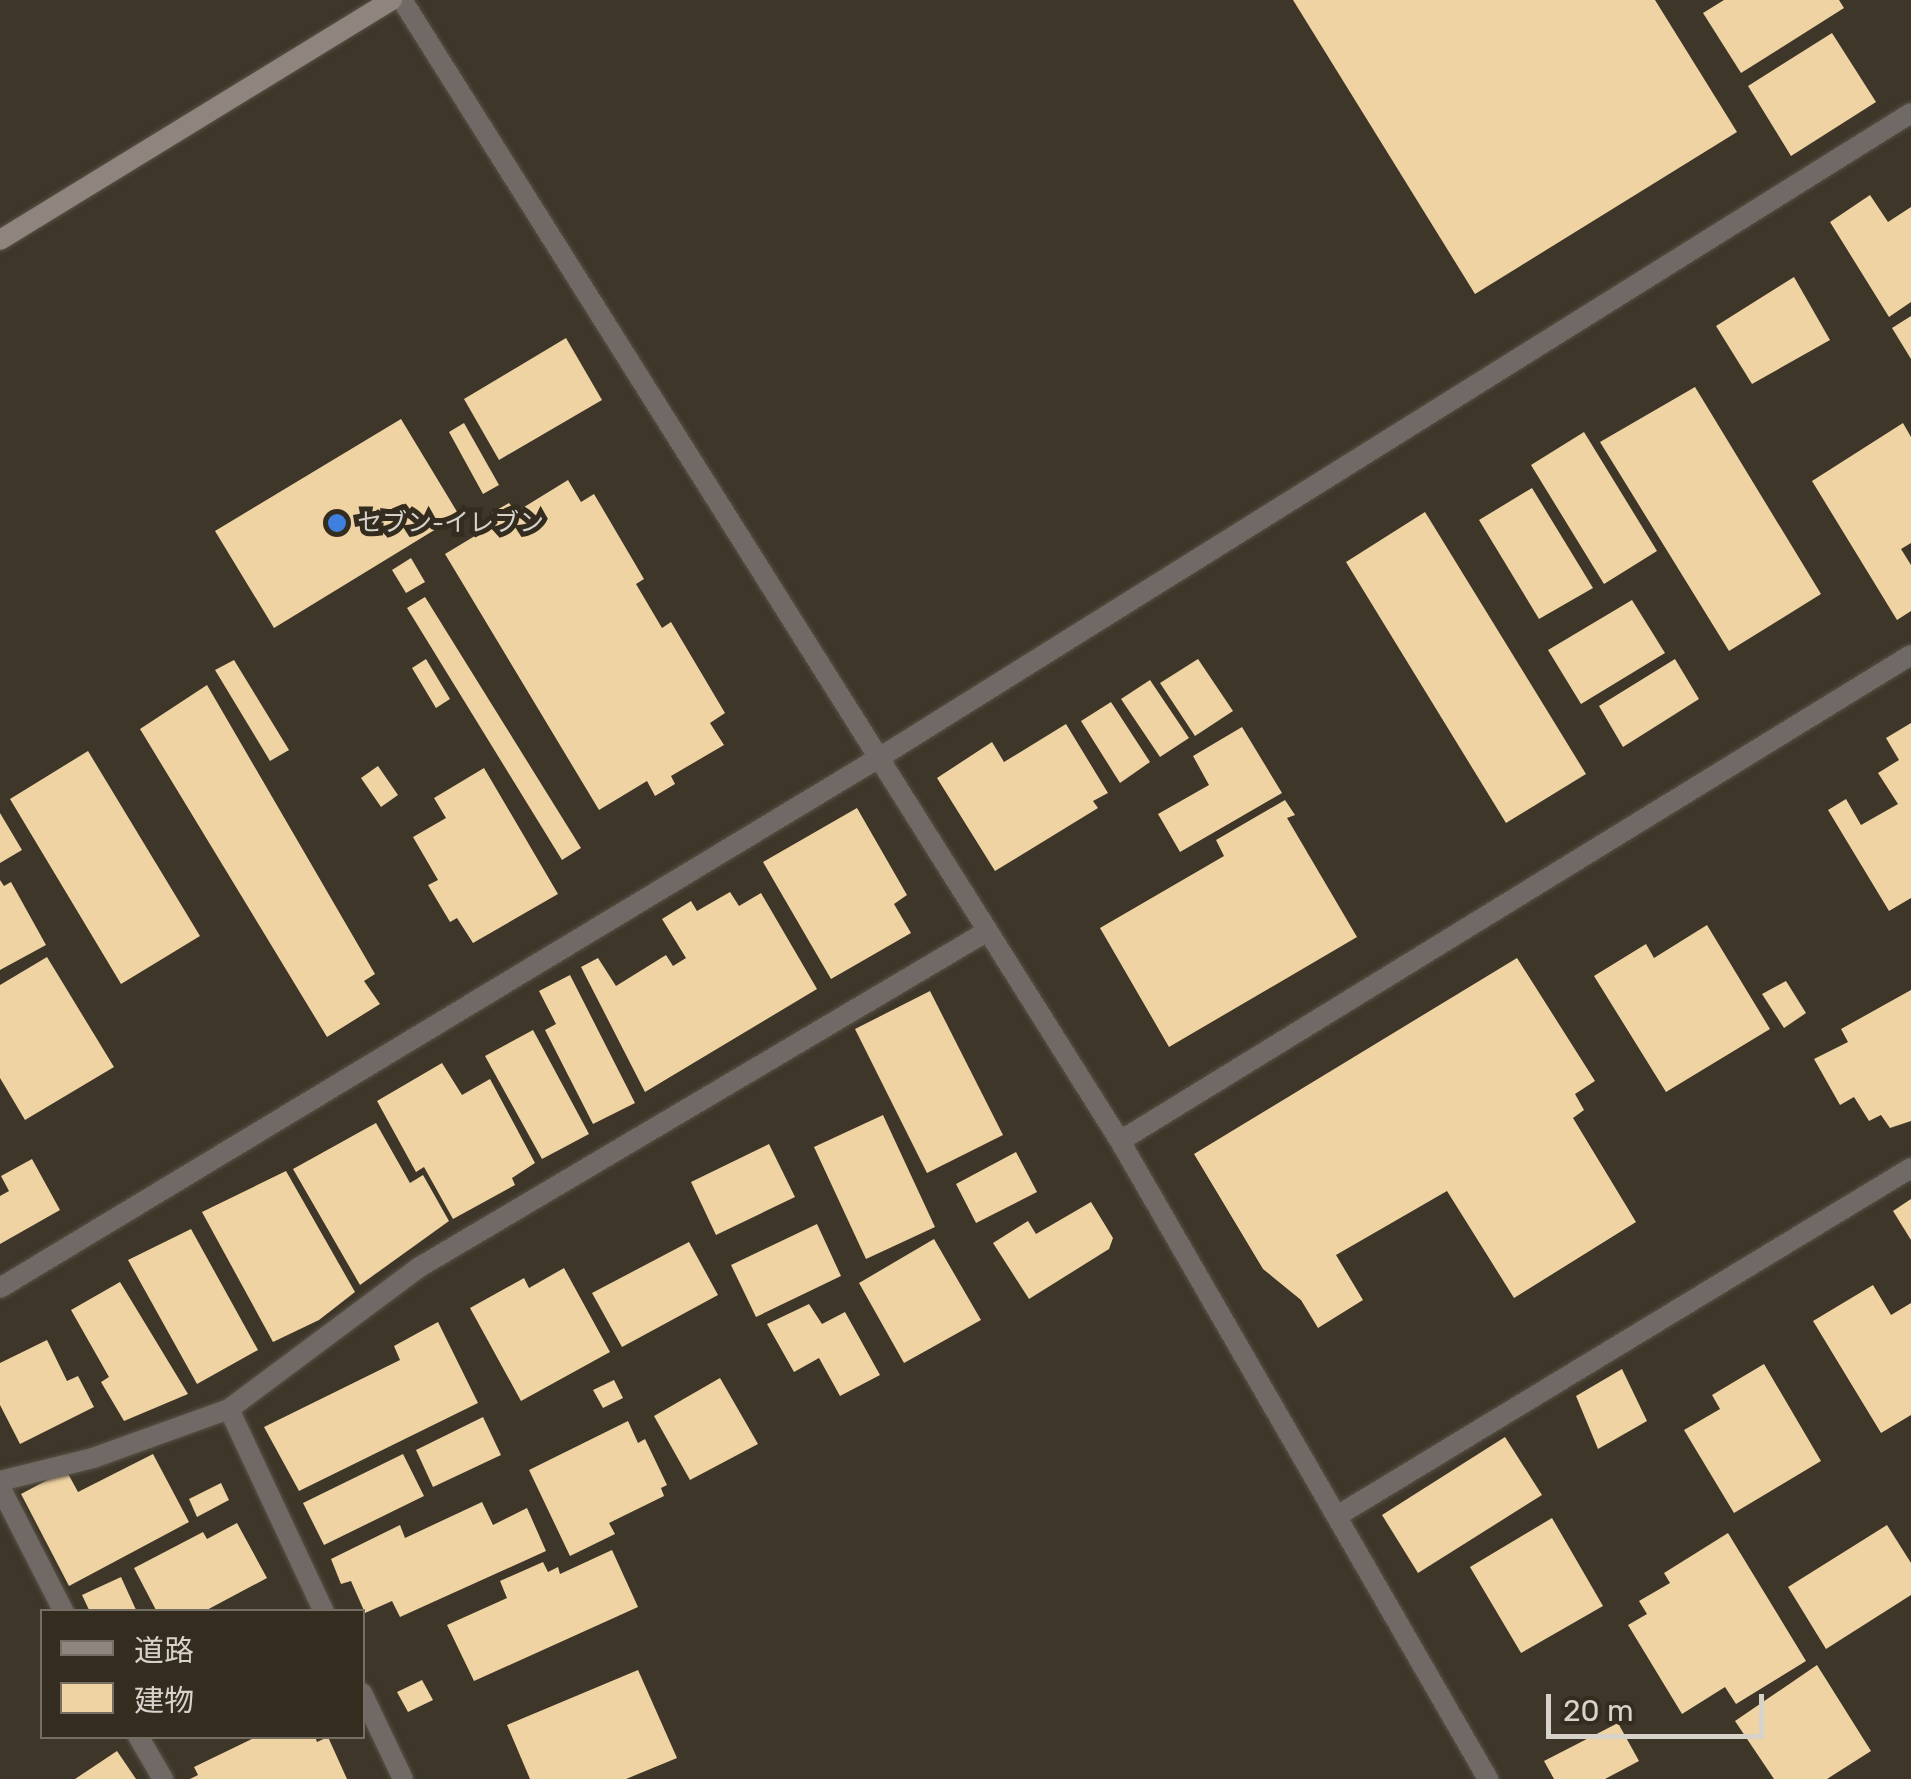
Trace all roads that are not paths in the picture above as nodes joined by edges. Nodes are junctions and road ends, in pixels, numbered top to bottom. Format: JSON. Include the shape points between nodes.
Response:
{"nodes":[{"id":1,"x":392,"y":0,"type":"edge"},
{"id":2,"x":402,"y":0,"type":"edge"},
{"id":3,"x":1911,"y":113,"type":"edge"},
{"id":4,"x":0,"y":240,"type":"edge"},
{"id":5,"x":1911,"y":655,"type":"edge"},
{"id":6,"x":882,"y":756,"type":"junction"},
{"id":7,"x":986,"y":932,"type":"junction"},
{"id":8,"x":1120,"y":1140,"type":"junction"},
{"id":9,"x":1911,"y":1168,"type":"edge"},
{"id":10,"x":0,"y":1288,"type":"edge"},
{"id":11,"x":230,"y":1410,"type":"junction"},
{"id":12,"x":0,"y":1484,"type":"edge"},
{"id":13,"x":1337,"y":1516,"type":"junction"},
{"id":14,"x":62,"y":1609,"type":"edge"},
{"id":15,"x":323,"y":1609,"type":"edge"},
{"id":16,"x":365,"y":1699,"type":"edge"},
{"id":17,"x":140,"y":1739,"type":"edge"},
{"id":18,"x":163,"y":1779,"type":"edge"},
{"id":19,"x":403,"y":1779,"type":"edge"},
{"id":20,"x":1488,"y":1779,"type":"edge"}],
"edges":[{"from":1,"to":4,"type":"street"},
{"from":2,"to":6,"type":"street"},
{"from":3,"to":6,"type":"street"},
{"from":5,"to":8,"type":"street"},
{"from":6,"to":7,"type":"street"},
{"from":6,"to":10,"type":"street"},
{"from":7,"to":8,"type":"street"},
{"from":7,"to":11,"type":"street","via":[[418,1268]]},
{"from":8,"to":13,"type":"street"},
{"from":9,"to":13,"type":"street"},
{"from":11,"to":12,"type":"street"},
{"from":11,"to":15,"type":"street"},
{"from":12,"to":14,"type":"street"},
{"from":13,"to":20,"type":"street"},
{"from":16,"to":19,"type":"street"},
{"from":17,"to":18,"type":"street"}]}
